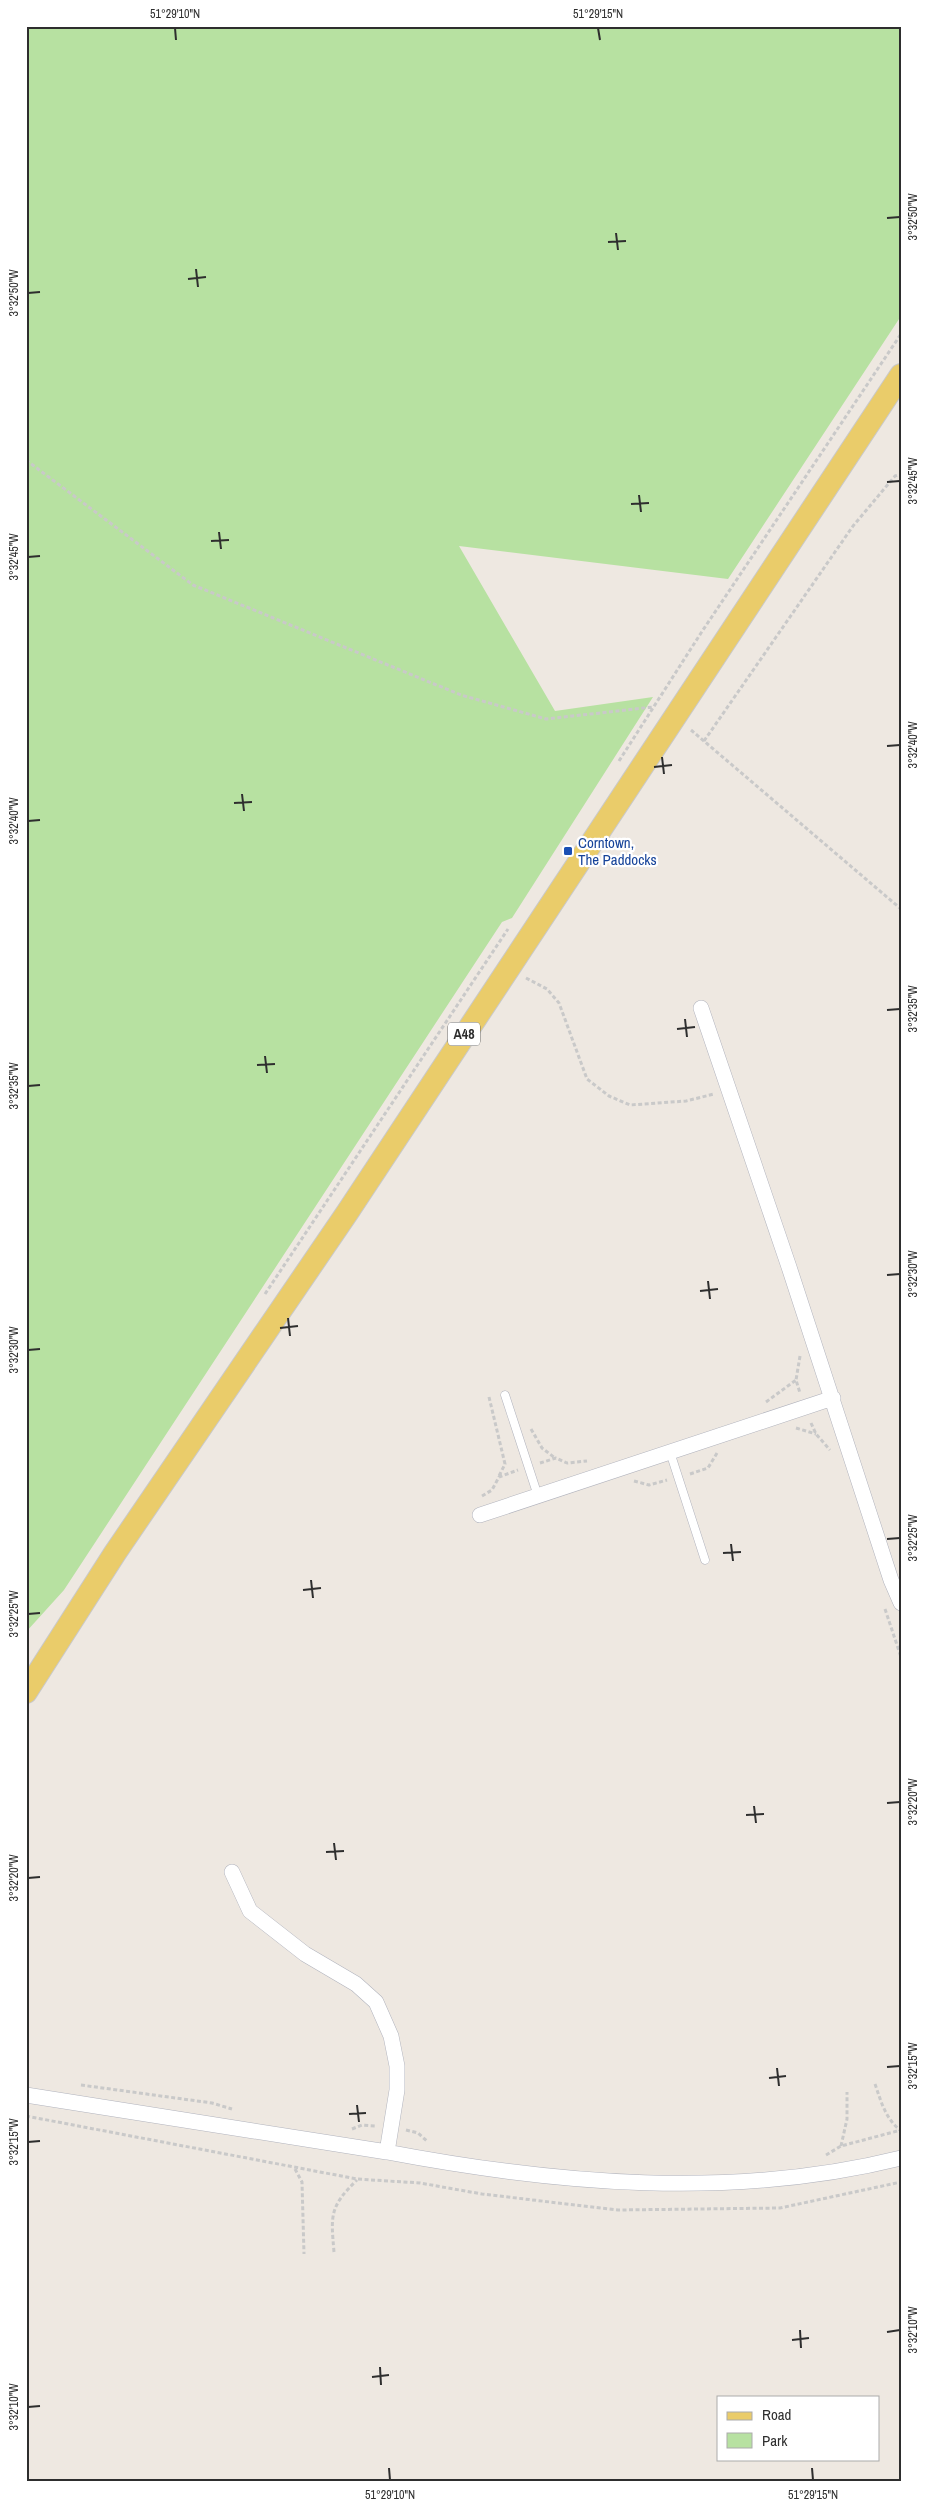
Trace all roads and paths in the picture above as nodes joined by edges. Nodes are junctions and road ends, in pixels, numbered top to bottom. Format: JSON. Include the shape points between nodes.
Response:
{"nodes":[{"id":1,"x":901,"y":334,"type":"edge"},
{"id":2,"x":901,"y":374,"type":"edge"},
{"id":3,"x":26,"y":460,"type":"edge"},
{"id":4,"x":901,"y":474,"type":"edge"},
{"id":5,"x":653,"y":707,"type":"junction"},
{"id":6,"x":673,"y":719,"type":"junction"},
{"id":7,"x":704,"y":741,"type":"junction"},
{"id":8,"x":618,"y":764,"type":"dead end"},
{"id":9,"x":901,"y":909,"type":"edge"},
{"id":10,"x":513,"y":922,"type":"dead end"},
{"id":11,"x":519,"y":975,"type":"dead end"},
{"id":12,"x":701,"y":1008,"type":"dead end"},
{"id":13,"x":714,"y":1094,"type":"dead end"},
{"id":14,"x":263,"y":1297,"type":"dead end"},
{"id":15,"x":796,"y":1380,"type":"dead end"},
{"id":16,"x":505,"y":1395,"type":"dead end"},
{"id":17,"x":490,"y":1397,"type":"dead end"},
{"id":18,"x":833,"y":1398,"type":"junction"},
{"id":19,"x":765,"y":1403,"type":"dead end"},
{"id":20,"x":528,"y":1424,"type":"dead end"},
{"id":21,"x":670,"y":1452,"type":"junction"},
{"id":22,"x":556,"y":1458,"type":"junction"},
{"id":23,"x":591,"y":1460,"type":"dead end"},
{"id":24,"x":528,"y":1466,"type":"junction"},
{"id":25,"x":498,"y":1477,"type":"junction"},
{"id":26,"x":538,"y":1496,"type":"junction"},
{"id":27,"x":480,"y":1497,"type":"dead end"},
{"id":28,"x":480,"y":1515,"type":"dead end"},
{"id":29,"x":705,"y":1560,"type":"dead end"},
{"id":30,"x":901,"y":1603,"type":"edge"},
{"id":31,"x":26,"y":1692,"type":"edge"},
{"id":32,"x":232,"y":1872,"type":"dead end"},
{"id":33,"x":72,"y":2084,"type":"dead end"},
{"id":34,"x":875,"y":2084,"type":"dead end"},
{"id":35,"x":847,"y":2092,"type":"dead end"},
{"id":36,"x":26,"y":2095,"type":"edge"},
{"id":37,"x":236,"y":2110,"type":"dead end"},
{"id":38,"x":391,"y":2127,"type":"junction"},
{"id":39,"x":350,"y":2130,"type":"dead end"},
{"id":40,"x":900,"y":2130,"type":"edge"},
{"id":41,"x":434,"y":2146,"type":"dead end"},
{"id":42,"x":841,"y":2146,"type":"junction"},
{"id":43,"x":387,"y":2152,"type":"junction"},
{"id":44,"x":823,"y":2157,"type":"dead end"},
{"id":45,"x":901,"y":2158,"type":"edge"},
{"id":46,"x":294,"y":2168,"type":"dead end"},
{"id":47,"x":357,"y":2180,"type":"dead end"},
{"id":48,"x":334,"y":2252,"type":"dead end"},
{"id":49,"x":304,"y":2254,"type":"dead end"}],
"edges":[{"from":1,"to":5,"type":"path"},
{"from":2,"to":6,"type":"main road","number":"A48"},
{"from":3,"to":5,"type":"path","via":[[193,585],[461,695],[546,719]]},
{"from":4,"to":7,"type":"path","via":[[895,476],[853,526]]},
{"from":5,"to":6,"type":"path"},
{"from":5,"to":8,"type":"path"},
{"from":6,"to":7,"type":"path"},
{"from":6,"to":31,"type":"main road","number":"A48","via":[[347,1213],[115,1553]]},
{"from":7,"to":9,"type":"path"},
{"from":10,"to":14,"type":"path"},
{"from":11,"to":13,"type":"path","via":[[547,988],[559,1003],[587,1079],[609,1096],[630,1105],[686,1101]]},
{"from":12,"to":18,"type":"street"},
{"from":15,"to":19,"type":"path"},
{"from":16,"to":24,"type":"lane"},
{"from":17,"to":25,"type":"path","via":[[505,1464]]},
{"from":18,"to":21,"type":"street"},
{"from":18,"to":30,"type":"street"},
{"from":20,"to":22,"type":"path","via":[[542,1448]]},
{"from":21,"to":26,"type":"street"},
{"from":21,"to":29,"type":"lane"},
{"from":22,"to":23,"type":"path","via":[[567,1463]]},
{"from":22,"to":24,"type":"path"},
{"from":24,"to":25,"type":"path"},
{"from":24,"to":26,"type":"lane"},
{"from":25,"to":27,"type":"path","via":[[492,1490]]},
{"from":26,"to":28,"type":"street"},
{"from":32,"to":38,"type":"street","via":[[250,1911],[305,1954],[356,1984],[376,2002],[391,2036],[396,2066]]},
{"from":33,"to":37,"type":"path","via":[[212,2103]]},
{"from":34,"to":40,"type":"path","via":[[882,2107]]},
{"from":35,"to":42,"type":"path","via":[[847,2119]]},
{"from":36,"to":43,"type":"street"},
{"from":38,"to":39,"type":"path","via":[[362,2125]]},
{"from":38,"to":41,"type":"path","via":[[418,2133]]},
{"from":38,"to":43,"type":"street"},
{"from":40,"to":42,"type":"path"},
{"from":42,"to":44,"type":"path"},
{"from":43,"to":45,"type":"street","via":[[517,2173],[666,2184],[768,2181],[859,2168]]},
{"from":46,"to":49,"type":"path","via":[[302,2182]]},
{"from":47,"to":48,"type":"path","via":[[335,2205],[331,2220]]}]}
